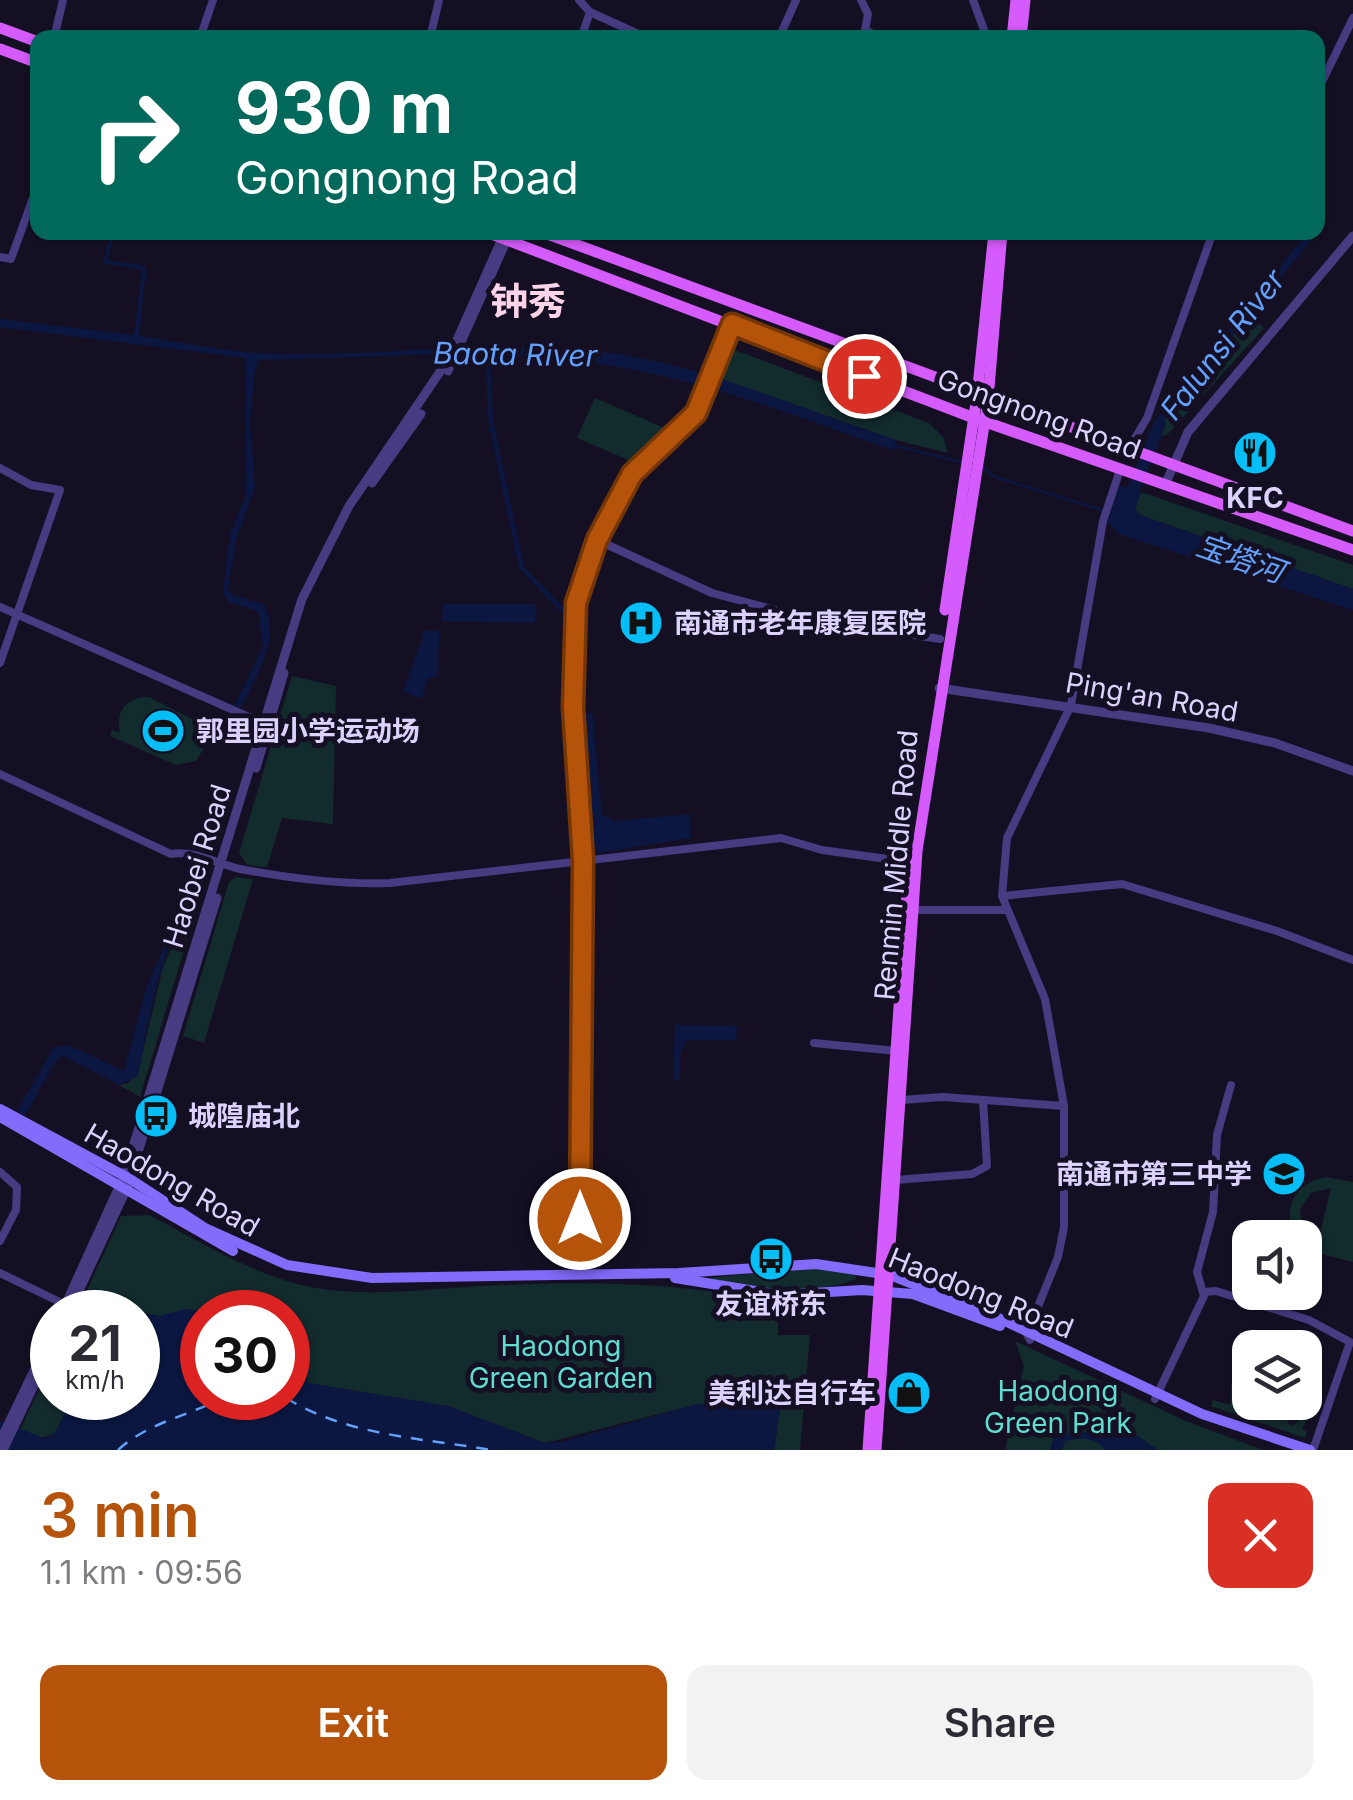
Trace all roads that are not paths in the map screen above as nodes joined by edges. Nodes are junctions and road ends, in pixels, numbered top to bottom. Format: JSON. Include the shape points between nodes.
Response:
{"nodes":[{"id":1,"x":63,"y":0,"type":"edge"},
{"id":2,"x":213,"y":0,"type":"edge"},
{"id":3,"x":440,"y":0,"type":"edge"},
{"id":4,"x":579,"y":0,"type":"edge"},
{"id":5,"x":796,"y":0,"type":"edge"},
{"id":6,"x":862,"y":0,"type":"edge"},
{"id":7,"x":972,"y":0,"type":"edge"},
{"id":8,"x":1016,"y":0,"type":"edge"},
{"id":9,"x":1025,"y":0,"type":"edge"},
{"id":10,"x":590,"y":12,"type":"junction"},
{"id":11,"x":1353,"y":18,"type":"edge"},
{"id":12,"x":0,"y":28,"type":"edge"},
{"id":13,"x":56,"y":30,"type":"edge"},
{"id":14,"x":203,"y":30,"type":"edge"},
{"id":15,"x":432,"y":30,"type":"edge"},
{"id":16,"x":584,"y":30,"type":"edge"},
{"id":17,"x":629,"y":30,"type":"edge"},
{"id":18,"x":783,"y":30,"type":"edge"},
{"id":19,"x":865,"y":30,"type":"edge"},
{"id":20,"x":984,"y":30,"type":"edge"},
{"id":21,"x":1013,"y":30,"type":"edge"},
{"id":22,"x":1022,"y":30,"type":"edge"},
{"id":23,"x":30,"y":39,"type":"edge"},
{"id":24,"x":0,"y":49,"type":"edge"},
{"id":25,"x":30,"y":61,"type":"edge"},
{"id":26,"x":1325,"y":76,"type":"edge"},
{"id":27,"x":30,"y":207,"type":"edge"},
{"id":28,"x":1353,"y":236,"type":"edge"},
{"id":29,"x":504,"y":240,"type":"edge"},
{"id":30,"x":516,"y":240,"type":"edge"},
{"id":31,"x":563,"y":240,"type":"edge"},
{"id":32,"x":993,"y":240,"type":"edge"},
{"id":33,"x":1001,"y":240,"type":"edge"},
{"id":34,"x":1210,"y":240,"type":"edge"},
{"id":35,"x":0,"y":257,"type":"edge"},
{"id":36,"x":732,"y":324,"type":"junction"},
{"id":37,"x":982,"y":398,"type":"junction"},
{"id":38,"x":979,"y":420,"type":"junction"},
{"id":39,"x":1132,"y":452,"type":"junction"},
{"id":40,"x":1170,"y":466,"type":"junction"},
{"id":41,"x":0,"y":468,"type":"edge"},
{"id":42,"x":1123,"y":471,"type":"junction"},
{"id":43,"x":970,"y":474,"type":"junction"},
{"id":44,"x":1165,"y":486,"type":"junction"},
{"id":45,"x":1353,"y":532,"type":"edge"},
{"id":46,"x":597,"y":540,"type":"junction"},
{"id":47,"x":1353,"y":550,"type":"edge"},
{"id":48,"x":0,"y":607,"type":"edge"},
{"id":49,"x":16,"y":614,"type":"junction"},
{"id":50,"x":940,"y":638,"type":"junction"},
{"id":51,"x":0,"y":663,"type":"edge"},
{"id":52,"x":939,"y":688,"type":"junction"},
{"id":53,"x":1071,"y":706,"type":"junction"},
{"id":54,"x":266,"y":725,"type":"junction"},
{"id":55,"x":1353,"y":771,"type":"edge"},
{"id":56,"x":0,"y":774,"type":"edge"},
{"id":57,"x":583,"y":860,"type":"junction"},
{"id":58,"x":909,"y":862,"type":"junction"},
{"id":59,"x":225,"y":864,"type":"junction"},
{"id":60,"x":1002,"y":896,"type":"junction"},
{"id":61,"x":916,"y":910,"type":"junction"},
{"id":62,"x":1006,"y":910,"type":"junction"},
{"id":63,"x":1353,"y":960,"type":"edge"},
{"id":64,"x":814,"y":1043,"type":"dead end"},
{"id":65,"x":897,"y":1051,"type":"junction"},
{"id":66,"x":1231,"y":1085,"type":"dead end"},
{"id":67,"x":902,"y":1100,"type":"junction"},
{"id":68,"x":982,"y":1100,"type":"junction"},
{"id":69,"x":1064,"y":1106,"type":"junction"},
{"id":70,"x":2,"y":1116,"type":"edge"},
{"id":71,"x":0,"y":1172,"type":"edge"},
{"id":72,"x":896,"y":1180,"type":"junction"},
{"id":73,"x":126,"y":1182,"type":"junction"},
{"id":74,"x":0,"y":1242,"type":"edge"},
{"id":75,"x":0,"y":1273,"type":"edge"},
{"id":76,"x":581,"y":1274,"type":"junction"},
{"id":77,"x":885,"y":1274,"type":"junction"},
{"id":78,"x":30,"y":1290,"type":"edge"},
{"id":79,"x":75,"y":1290,"type":"edge"},
{"id":80,"x":883,"y":1291,"type":"junction"},
{"id":81,"x":1204,"y":1292,"type":"junction"},
{"id":82,"x":1029,"y":1336,"type":"junction"},
{"id":83,"x":30,"y":1384,"type":"edge"},
{"id":84,"x":30,"y":1390,"type":"edge"},
{"id":85,"x":1156,"y":1397,"type":"junction"},
{"id":86,"x":15,"y":1418,"type":"junction"},
{"id":87,"x":0,"y":1441,"type":"edge"},
{"id":88,"x":872,"y":1447,"type":"edge"},
{"id":89,"x":3,"y":1450,"type":"edge"},
{"id":90,"x":1290,"y":1450,"type":"edge"},
{"id":91,"x":1311,"y":1450,"type":"edge"}],
"edges":[{"from":1,"to":13,"type":"street"},
{"from":2,"to":14,"type":"street"},
{"from":3,"to":15,"type":"street"},
{"from":4,"to":10,"type":"street"},
{"from":5,"to":18,"type":"street"},
{"from":6,"to":19,"type":"street"},
{"from":7,"to":20,"type":"street"},
{"from":8,"to":21,"type":"main road"},
{"from":9,"to":22,"type":"main road"},
{"from":10,"to":16,"type":"street"},
{"from":10,"to":17,"type":"street"},
{"from":11,"to":26,"type":"street"},
{"from":12,"to":23,"type":"main road"},
{"from":24,"to":25,"type":"main road"},
{"from":27,"to":35,"type":"street","via":[[12,258]]},
{"from":28,"to":40,"type":"street","via":[[1188,432]]},
{"from":29,"to":54,"type":"street","name":"Haobei Road","via":[[451,361],[324,564]]},
{"from":30,"to":36,"type":"main road","name":"Gongnong Road"},
{"from":31,"to":37,"type":"main road","name":"Gongnong Road"},
{"from":32,"to":37,"type":"main road","name":"Renmin Middle Road"},
{"from":33,"to":37,"type":"main road","name":"Renmin Middle Road"},
{"from":34,"to":39,"type":"street"},
{"from":36,"to":38,"type":"main road","name":"Gongnong Road"},
{"from":36,"to":46,"type":"street","via":[[688,421],[632,474]]},
{"from":37,"to":38,"type":"main road","name":"Renmin Middle Road"},
{"from":37,"to":39,"type":"main road","name":"Gongnong Road"},
{"from":38,"to":42,"type":"main road","name":"Gongnong Road"},
{"from":38,"to":43,"type":"main road","name":"Renmin Middle Road"},
{"from":39,"to":40,"type":"main road","name":"Gongnong Road"},
{"from":40,"to":44,"type":"street"},
{"from":40,"to":45,"type":"main road","name":"Gongnong Road"},
{"from":41,"to":49,"type":"street","via":[[60,490]]},
{"from":42,"to":44,"type":"main road","name":"Gongnong Road"},
{"from":42,"to":53,"type":"street","via":[[1103,521]]},
{"from":43,"to":50,"type":"main road","name":"Renmin Middle Road"},
{"from":43,"to":52,"type":"main road","name":"Renmin Middle Road"},
{"from":44,"to":47,"type":"main road","name":"Gongnong Road"},
{"from":46,"to":50,"type":"street","via":[[712,593],[809,619]]},
{"from":46,"to":57,"type":"street","via":[[573,627]]},
{"from":48,"to":49,"type":"street"},
{"from":49,"to":51,"type":"street"},
{"from":49,"to":54,"type":"street"},
{"from":50,"to":58,"type":"main road","name":"Renmin Middle Road"},
{"from":52,"to":53,"type":"street","name":"Ping'an Road"},
{"from":52,"to":61,"type":"main road","name":"Renmin Middle Road","via":[[917,850]]},
{"from":53,"to":55,"type":"street","name":"Ping'an Road","via":[[1258,738]]},
{"from":53,"to":60,"type":"street","via":[[1007,838]]},
{"from":54,"to":59,"type":"street","name":"Haobei Road"},
{"from":56,"to":59,"type":"street","via":[[172,854]]},
{"from":57,"to":58,"type":"street","via":[[781,838]]},
{"from":57,"to":59,"type":"street","via":[[377,884]]},
{"from":57,"to":76,"type":"street"},
{"from":58,"to":65,"type":"main road","name":"Renmin Middle Road"},
{"from":59,"to":73,"type":"street","name":"Haobei Road"},
{"from":60,"to":62,"type":"street"},
{"from":60,"to":63,"type":"street","via":[[1122,884]]},
{"from":61,"to":62,"type":"street"},
{"from":61,"to":67,"type":"main road","name":"Renmin Middle Road"},
{"from":62,"to":69,"type":"street","via":[[1045,999]]},
{"from":64,"to":65,"type":"street"},
{"from":65,"to":77,"type":"main road","name":"Renmin Middle Road"},
{"from":66,"to":81,"type":"street","via":[[1217,1135],[1214,1212],[1197,1272]]},
{"from":67,"to":68,"type":"street"},
{"from":67,"to":72,"type":"main road","name":"Renmin Middle Road"},
{"from":68,"to":69,"type":"street"},
{"from":68,"to":72,"type":"street","via":[[987,1166],[972,1174]]},
{"from":69,"to":82,"type":"street","via":[[1064,1227]]},
{"from":70,"to":73,"type":"main road","name":"Haodong Road"},
{"from":71,"to":74,"type":"street","via":[[17,1187],[18,1197]]},
{"from":72,"to":77,"type":"main road","name":"Renmin Middle Road"},
{"from":73,"to":76,"type":"main road","name":"Haodong Road","via":[[240,1247],[308,1270],[372,1278]]},
{"from":73,"to":79,"type":"street","name":"Haobei Road"},
{"from":73,"to":80,"type":"main road","name":"Haodong Road","via":[[238,1253],[308,1276],[374,1283],[678,1278],[780,1295]]},
{"from":75,"to":78,"type":"street"},
{"from":76,"to":77,"type":"main road","name":"Haodong Road","via":[[816,1264]]},
{"from":77,"to":80,"type":"main road","name":"Renmin Middle Road"},
{"from":77,"to":82,"type":"main road","name":"Haodong Road"},
{"from":80,"to":82,"type":"main road","name":"Haodong Road","via":[[913,1294]]},
{"from":80,"to":88,"type":"main road","name":"Renmin Middle Road"},
{"from":81,"to":85,"type":"street"},
{"from":81,"to":91,"type":"street","via":[[1216,1290],[1309,1320],[1350,1342]]},
{"from":82,"to":85,"type":"main road","name":"Haodong Road"},
{"from":83,"to":86,"type":"street"},
{"from":84,"to":86,"type":"street"},
{"from":85,"to":90,"type":"main road","name":"Haodong Road","via":[[1222,1429]]},
{"from":85,"to":91,"type":"main road","name":"Haodong Road"},
{"from":86,"to":87,"type":"street"},
{"from":86,"to":89,"type":"street"}]}
